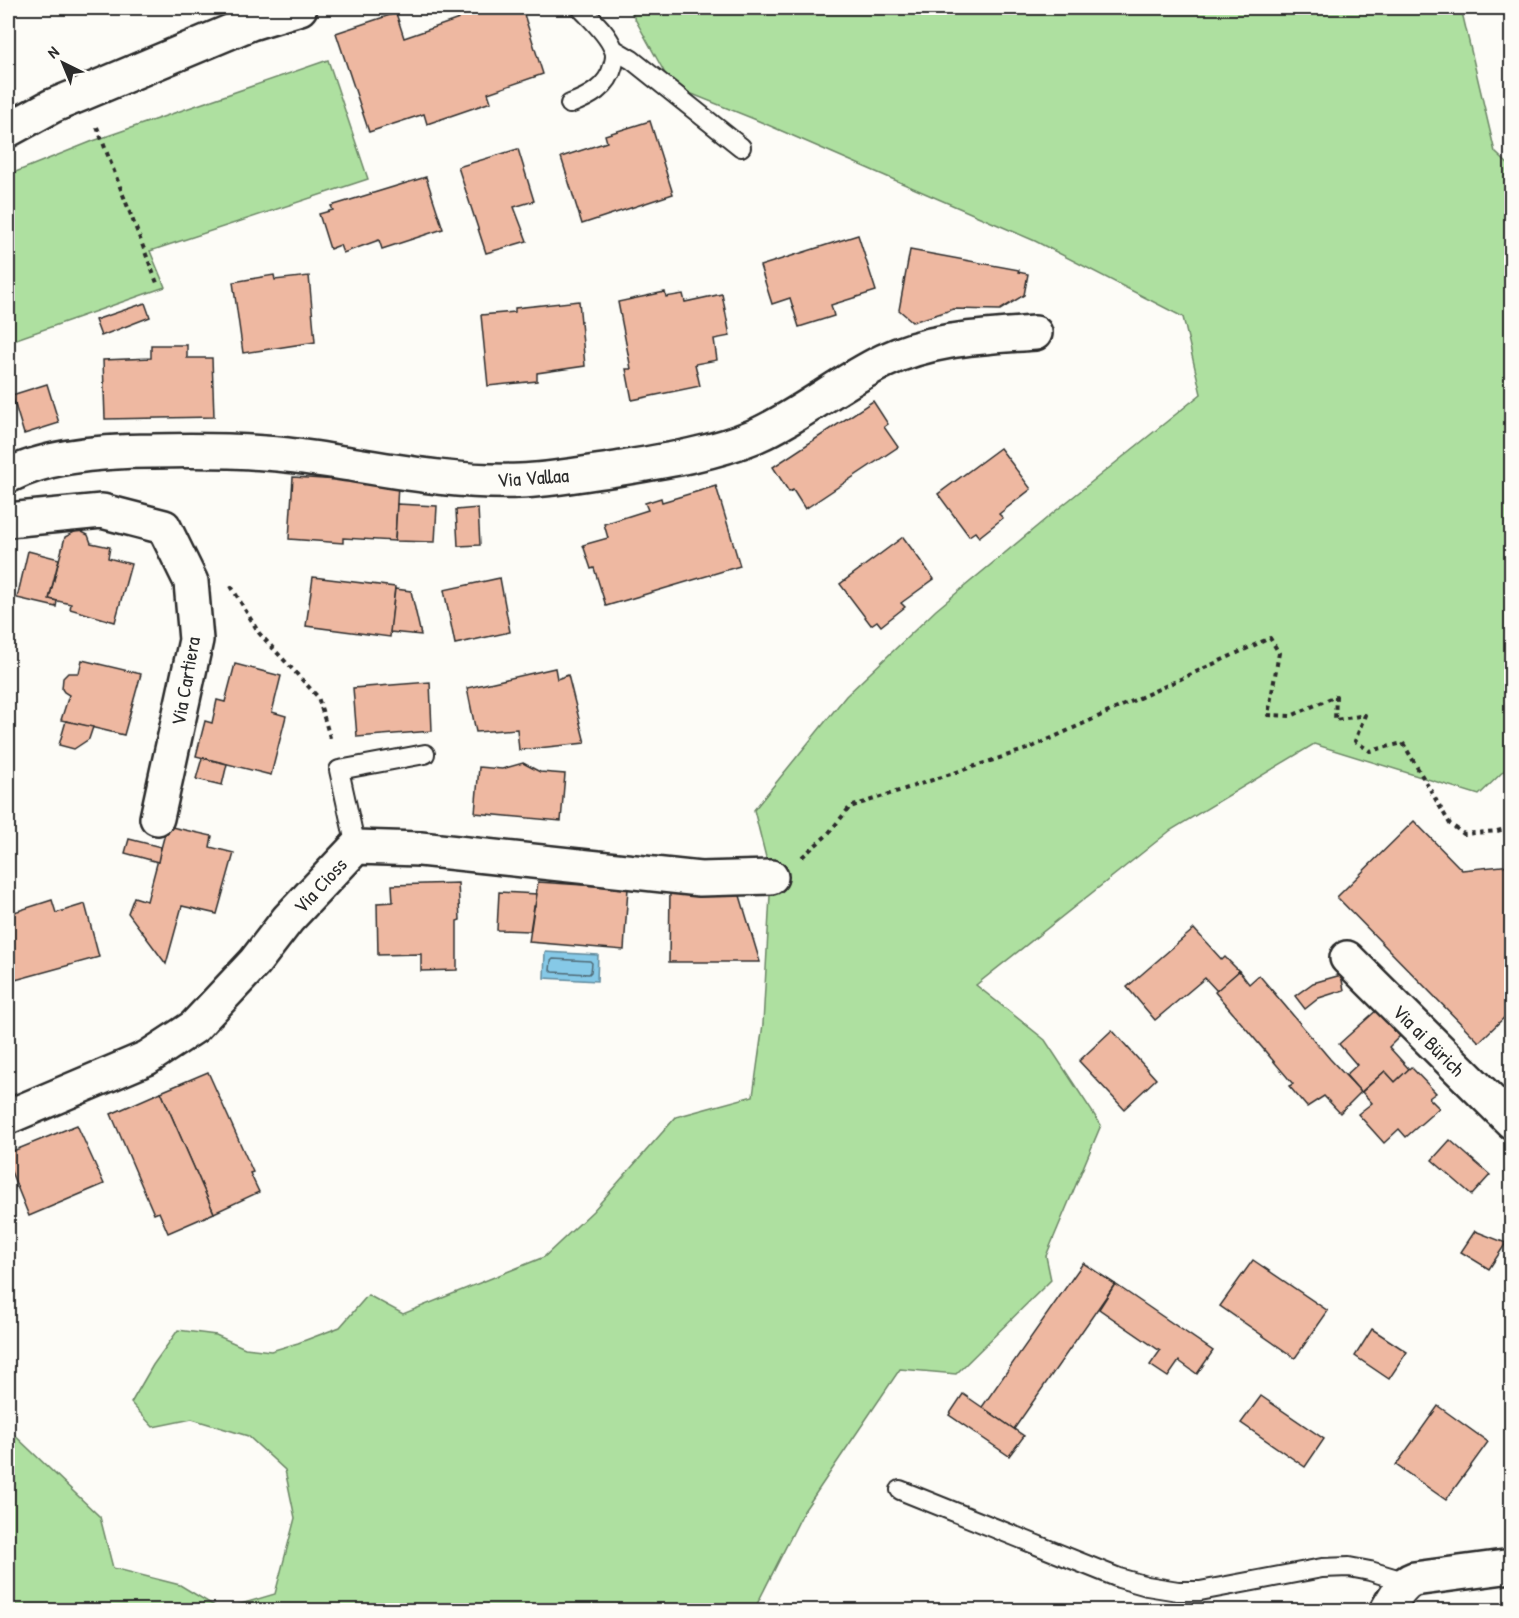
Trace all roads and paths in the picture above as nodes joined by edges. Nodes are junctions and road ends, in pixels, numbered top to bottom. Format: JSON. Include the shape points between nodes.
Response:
{"nodes":[{"id":1,"x":300,"y":8,"type":"edge"},
{"id":2,"x":581,"y":8,"type":"edge"},
{"id":3,"x":247,"y":15,"type":"edge"},
{"id":4,"x":615,"y":50,"type":"junction"},
{"id":5,"x":84,"y":93,"type":"junction"},
{"id":6,"x":570,"y":104,"type":"dead end"},
{"id":7,"x":8,"y":130,"type":"edge"},
{"id":8,"x":741,"y":147,"type":"dead end"},
{"id":9,"x":157,"y":283,"type":"dead end"},
{"id":10,"x":1035,"y":333,"type":"dead end"},
{"id":11,"x":8,"y":476,"type":"edge"},
{"id":12,"x":8,"y":520,"type":"edge"},
{"id":13,"x":230,"y":584,"type":"dead end"},
{"id":14,"x":425,"y":754,"type":"dead end"},
{"id":15,"x":339,"y":770,"type":"junction"},
{"id":16,"x":157,"y":818,"type":"dead end"},
{"id":17,"x":1512,"y":827,"type":"edge"},
{"id":18,"x":356,"y":847,"type":"junction"},
{"id":19,"x":771,"y":877,"type":"joint"},
{"id":20,"x":1347,"y":958,"type":"dead end"},
{"id":21,"x":8,"y":1117,"type":"edge"},
{"id":22,"x":1512,"y":1122,"type":"edge"},
{"id":23,"x":900,"y":1490,"type":"dead end"},
{"id":24,"x":1512,"y":1566,"type":"edge"},
{"id":25,"x":1407,"y":1582,"type":"junction"},
{"id":26,"x":1387,"y":1611,"type":"edge"}],
"edges":[{"from":1,"to":3,"type":"street"},
{"from":2,"to":4,"type":"lane"},
{"from":3,"to":5,"type":"street"},
{"from":4,"to":6,"type":"lane","via":[[615,61],[605,84]]},
{"from":4,"to":8,"type":"lane"},
{"from":5,"to":7,"type":"street"},
{"from":5,"to":9,"type":"path"},
{"from":10,"to":11,"type":"street","name":"Via Vallaa","via":[[918,347],[884,361],[756,435],[723,447],[670,460],[555,478],[465,479],[226,450],[81,455]]},
{"from":12,"to":16,"type":"street","name":"Via Cartiera","via":[[102,511],[164,527],[191,582],[196,640]]},
{"from":13,"to":15,"type":"path","via":[[259,633],[318,697]]},
{"from":14,"to":15,"type":"lane"},
{"from":15,"to":18,"type":"lane"},
{"from":17,"to":19,"type":"path","via":[[1464,834],[1450,824],[1403,743],[1370,750],[1355,741],[1365,715],[1335,720],[1336,696],[1291,716],[1268,715],[1279,653],[1270,638],[1030,748],[850,807],[806,854]]},
{"from":18,"to":19,"type":"street","name":"Via Cioss","via":[[420,849],[700,879]]},
{"from":18,"to":21,"type":"street","name":"Via Cioss","via":[[194,1027],[147,1058]]},
{"from":20,"to":22,"type":"street","name":"Via ai Bürich"},
{"from":23,"to":25,"type":"lane","via":[[1119,1578],[1178,1592],[1322,1568],[1349,1567]]},
{"from":24,"to":25,"type":"street"},
{"from":25,"to":26,"type":"street"}]}
